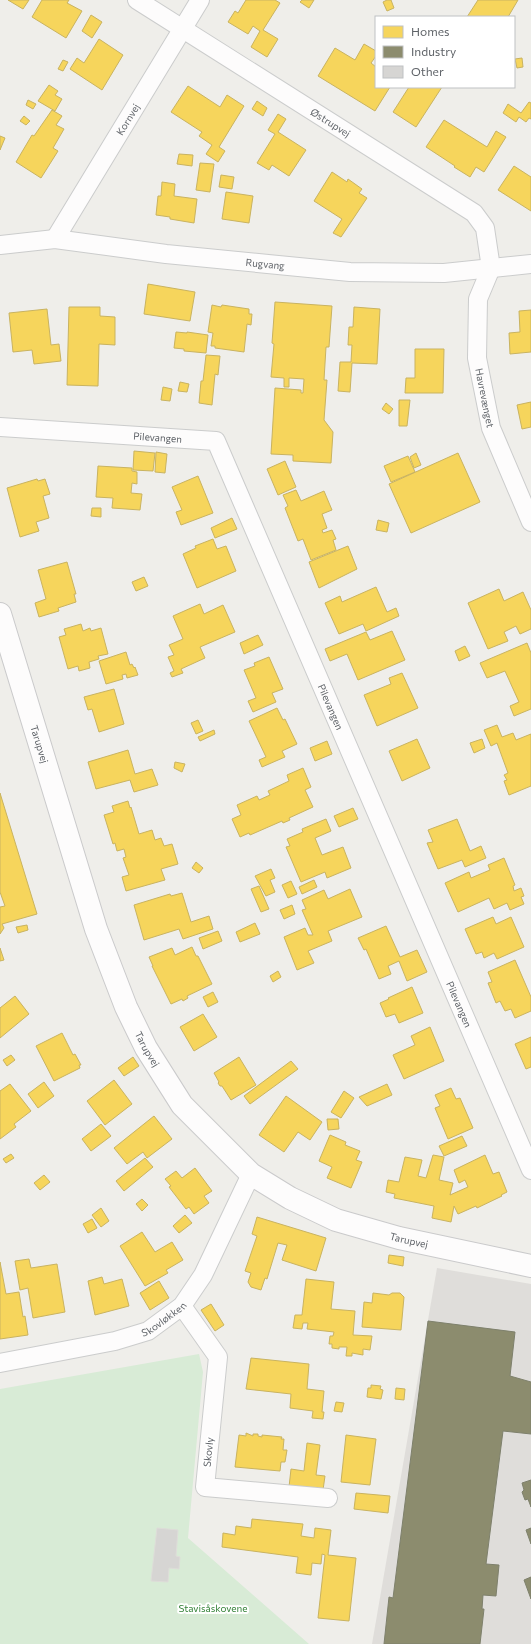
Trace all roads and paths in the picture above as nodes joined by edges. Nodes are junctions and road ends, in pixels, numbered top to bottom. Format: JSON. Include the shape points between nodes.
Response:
{"nodes":[{"id":1,"x":137,"y":0,"type":"edge"},
{"id":2,"x":200,"y":0,"type":"edge"},
{"id":3,"x":182,"y":28,"type":"junction"},
{"id":4,"x":55,"y":239,"type":"junction"},
{"id":5,"x":0,"y":245,"type":"edge"},
{"id":6,"x":531,"y":264,"type":"edge"},
{"id":7,"x":491,"y":268,"type":"junction"},
{"id":8,"x":0,"y":427,"type":"edge"},
{"id":9,"x":531,"y":522,"type":"edge"},
{"id":10,"x":0,"y":614,"type":"edge"},
{"id":11,"x":531,"y":1170,"type":"edge"},
{"id":12,"x":251,"y":1174,"type":"junction"},
{"id":13,"x":531,"y":1266,"type":"edge"},
{"id":14,"x":182,"y":1306,"type":"junction"},
{"id":15,"x":0,"y":1363,"type":"edge"},
{"id":16,"x":328,"y":1498,"type":"dead end"}],
"edges":[{"from":1,"to":3,"type":"street","name":"Østrupvej"},
{"from":2,"to":3,"type":"street","name":"Kornvej"},
{"from":3,"to":4,"type":"street","name":"Kornvej"},
{"from":3,"to":7,"type":"street","name":"Østrupvej","via":[[474,213],[485,228]]},
{"from":4,"to":5,"type":"street","name":"Rugvang"},
{"from":4,"to":7,"type":"street","name":"Rugvang","via":[[166,254],[350,272],[444,273]]},
{"from":6,"to":7,"type":"street","name":"Rugvang"},
{"from":7,"to":9,"type":"street","name":"Havrevænget","via":[[478,299],[477,358],[491,428]]},
{"from":8,"to":11,"type":"street","name":"Pilevangen","via":[[216,441]]},
{"from":10,"to":12,"type":"street","name":"Tarupvej","via":[[96,929],[126,1006],[146,1048],[182,1105]]},
{"from":12,"to":13,"type":"street","name":"Tarupvej","via":[[290,1198],[336,1220],[399,1238]]},
{"from":12,"to":14,"type":"street","name":"Skovløkken","via":[[203,1275]]},
{"from":14,"to":15,"type":"street","name":"Skovløkken","via":[[148,1331],[115,1341]]},
{"from":14,"to":16,"type":"street","name":"Skovly","via":[[218,1357],[205,1487]]}]}
